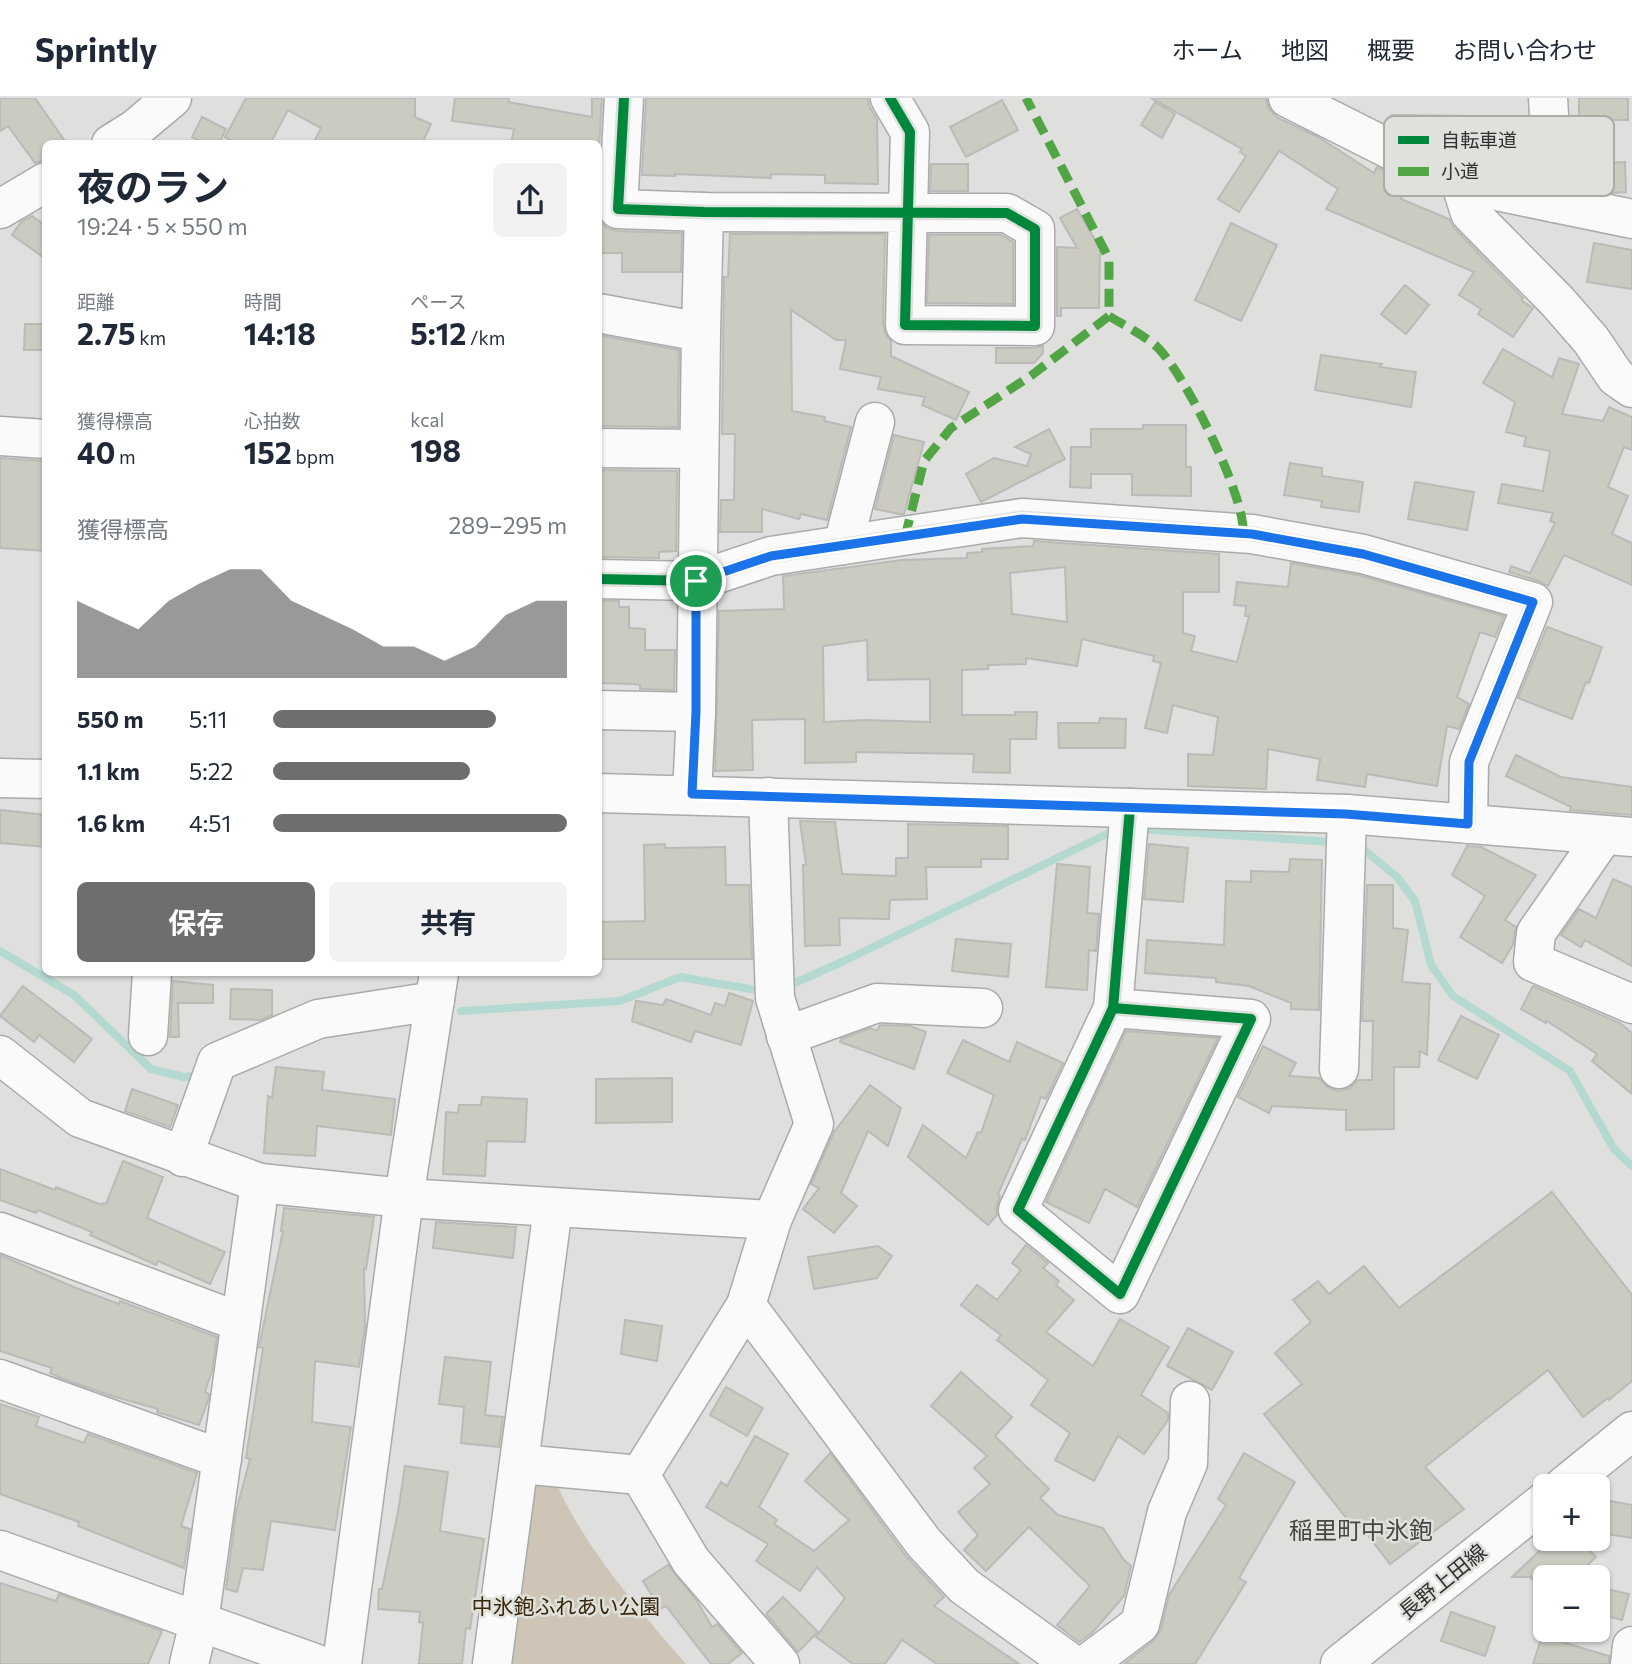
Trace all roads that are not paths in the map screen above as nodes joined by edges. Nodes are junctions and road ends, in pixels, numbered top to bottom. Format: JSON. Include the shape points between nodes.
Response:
{"nodes":[{"id":1,"x":172,"y":98,"type":"edge"},
{"id":2,"x":624,"y":98,"type":"edge"},
{"id":3,"x":890,"y":98,"type":"edge"},
{"id":4,"x":1288,"y":98,"type":"edge"},
{"id":5,"x":1548,"y":98,"type":"edge"},
{"id":6,"x":1549,"y":116,"type":"edge"},
{"id":7,"x":138,"y":139,"type":"edge"},
{"id":8,"x":1384,"y":146,"type":"edge"},
{"id":9,"x":1465,"y":196,"type":"edge"},
{"id":10,"x":1520,"y":196,"type":"edge"},
{"id":11,"x":1554,"y":196,"type":"edge"},
{"id":12,"x":1554,"y":203,"type":"junction"},
{"id":13,"x":704,"y":212,"type":"junction"},
{"id":14,"x":1632,"y":219,"type":"edge"},
{"id":15,"x":602,"y":314,"type":"edge"},
{"id":16,"x":701,"y":332,"type":"junction"},
{"id":17,"x":1632,"y":388,"type":"edge"},
{"id":18,"x":875,"y":422,"type":"dead end"},
{"id":19,"x":0,"y":436,"type":"edge"},
{"id":20,"x":42,"y":439,"type":"edge"},
{"id":21,"x":602,"y":447,"type":"edge"},
{"id":22,"x":699,"y":449,"type":"junction"},
{"id":23,"x":844,"y":545,"type":"junction"},
{"id":24,"x":602,"y":579,"type":"edge"},
{"id":25,"x":696,"y":581,"type":"junction"},
{"id":26,"x":602,"y":710,"type":"edge"},
{"id":27,"x":696,"y":712,"type":"junction"},
{"id":28,"x":0,"y":778,"type":"edge"},
{"id":29,"x":42,"y":779,"type":"edge"},
{"id":30,"x":602,"y":793,"type":"edge"},
{"id":31,"x":692,"y":794,"type":"junction"},
{"id":32,"x":768,"y":797,"type":"junction"},
{"id":33,"x":1130,"y":808,"type":"junction"},
{"id":34,"x":1346,"y":814,"type":"junction"},
{"id":35,"x":1468,"y":824,"type":"junction"},
{"id":36,"x":1618,"y":836,"type":"edge"},
{"id":37,"x":152,"y":976,"type":"edge"},
{"id":38,"x":437,"y":987,"type":"edge"},
{"id":39,"x":1632,"y":1004,"type":"edge"},
{"id":40,"x":983,"y":1008,"type":"dead end"},
{"id":41,"x":1113,"y":1008,"type":"junction"},
{"id":42,"x":148,"y":1036,"type":"dead end"},
{"id":43,"x":786,"y":1036,"type":"junction"},
{"id":44,"x":0,"y":1055,"type":"edge"},
{"id":45,"x":1339,"y":1069,"type":"dead end"},
{"id":46,"x":183,"y":1157,"type":"junction"},
{"id":47,"x":260,"y":1183,"type":"junction"},
{"id":48,"x":404,"y":1198,"type":"junction"},
{"id":49,"x":553,"y":1208,"type":"junction"},
{"id":50,"x":772,"y":1220,"type":"junction"},
{"id":51,"x":0,"y":1232,"type":"edge"},
{"id":52,"x":746,"y":1305,"type":"junction"},
{"id":53,"x":240,"y":1322,"type":"junction"},
{"id":54,"x":0,"y":1379,"type":"edge"},
{"id":55,"x":1190,"y":1401,"type":"dead end"},
{"id":56,"x":1632,"y":1432,"type":"edge"},
{"id":57,"x":222,"y":1459,"type":"junction"},
{"id":58,"x":520,"y":1464,"type":"junction"},
{"id":59,"x":1579,"y":1474,"type":"edge"},
{"id":60,"x":640,"y":1475,"type":"junction"},
{"id":61,"x":1533,"y":1511,"type":"edge"},
{"id":62,"x":0,"y":1550,"type":"edge"},
{"id":63,"x":199,"y":1622,"type":"junction"},
{"id":64,"x":1632,"y":1646,"type":"edge"},
{"id":65,"x":190,"y":1664,"type":"edge"},
{"id":66,"x":317,"y":1664,"type":"edge"},
{"id":67,"x":342,"y":1664,"type":"edge"},
{"id":68,"x":492,"y":1664,"type":"edge"},
{"id":69,"x":780,"y":1664,"type":"edge"},
{"id":70,"x":1072,"y":1664,"type":"edge"},
{"id":71,"x":1087,"y":1664,"type":"edge"},
{"id":72,"x":1340,"y":1664,"type":"edge"},
{"id":73,"x":1630,"y":1664,"type":"edge"}],
"edges":[{"from":1,"to":7,"type":"street"},
{"from":2,"to":13,"type":"street","via":[[618,209]]},
{"from":3,"to":13,"type":"street","via":[[910,132],[908,212]]},
{"from":4,"to":8,"type":"street"},
{"from":5,"to":6,"type":"street"},
{"from":9,"to":17,"type":"street","via":[[1470,213],[1558,301],[1616,377]]},
{"from":10,"to":12,"type":"street"},
{"from":11,"to":12,"type":"street"},
{"from":12,"to":14,"type":"street"},
{"from":13,"to":16,"type":"street"},
{"from":15,"to":16,"type":"street"},
{"from":16,"to":22,"type":"street"},
{"from":18,"to":23,"type":"street"},
{"from":19,"to":20,"type":"street"},
{"from":21,"to":22,"type":"street"},
{"from":22,"to":25,"type":"street"},
{"from":23,"to":25,"type":"street","via":[[771,556]]},
{"from":23,"to":35,"type":"street","via":[[1022,519],[1252,534],[1363,554],[1533,602],[1469,762]]},
{"from":24,"to":25,"type":"street"},
{"from":25,"to":27,"type":"street"},
{"from":26,"to":27,"type":"street"},
{"from":27,"to":31,"type":"street"},
{"from":28,"to":29,"type":"street"},
{"from":30,"to":31,"type":"street"},
{"from":31,"to":32,"type":"street"},
{"from":32,"to":33,"type":"street"},
{"from":32,"to":43,"type":"street","via":[[775,998]]},
{"from":33,"to":34,"type":"street"},
{"from":33,"to":41,"type":"street"},
{"from":34,"to":35,"type":"street"},
{"from":34,"to":45,"type":"street"},
{"from":35,"to":36,"type":"street"},
{"from":36,"to":39,"type":"street","via":[[1536,933],[1533,962]]},
{"from":37,"to":42,"type":"street"},
{"from":38,"to":46,"type":"street","via":[[318,1019],[217,1062]]},
{"from":38,"to":48,"type":"street"},
{"from":40,"to":43,"type":"street","via":[[877,1003]]},
{"from":41,"to":41,"type":"street","via":[[1018,1210],[1120,1294],[1251,1018]]},
{"from":43,"to":50,"type":"street","via":[[814,1124]]},
{"from":44,"to":46,"type":"street","via":[[80,1118]]},
{"from":46,"to":47,"type":"street"},
{"from":47,"to":48,"type":"street"},
{"from":47,"to":53,"type":"street"},
{"from":48,"to":49,"type":"street"},
{"from":48,"to":67,"type":"street"},
{"from":49,"to":50,"type":"street"},
{"from":49,"to":58,"type":"street"},
{"from":50,"to":52,"type":"street"},
{"from":51,"to":53,"type":"street"},
{"from":52,"to":60,"type":"street"},
{"from":52,"to":70,"type":"street","via":[[924,1543],[964,1586]]},
{"from":53,"to":57,"type":"street"},
{"from":54,"to":57,"type":"street"},
{"from":55,"to":71,"type":"street","via":[[1188,1463],[1167,1511],[1140,1624]]},
{"from":56,"to":59,"type":"street"},
{"from":57,"to":63,"type":"street"},
{"from":58,"to":60,"type":"street"},
{"from":58,"to":68,"type":"street"},
{"from":60,"to":69,"type":"street","via":[[691,1561]]},
{"from":61,"to":72,"type":"street","name":"長野上田線"},
{"from":62,"to":63,"type":"street"},
{"from":63,"to":65,"type":"street"},
{"from":63,"to":66,"type":"street"},
{"from":64,"to":73,"type":"street"}]}
